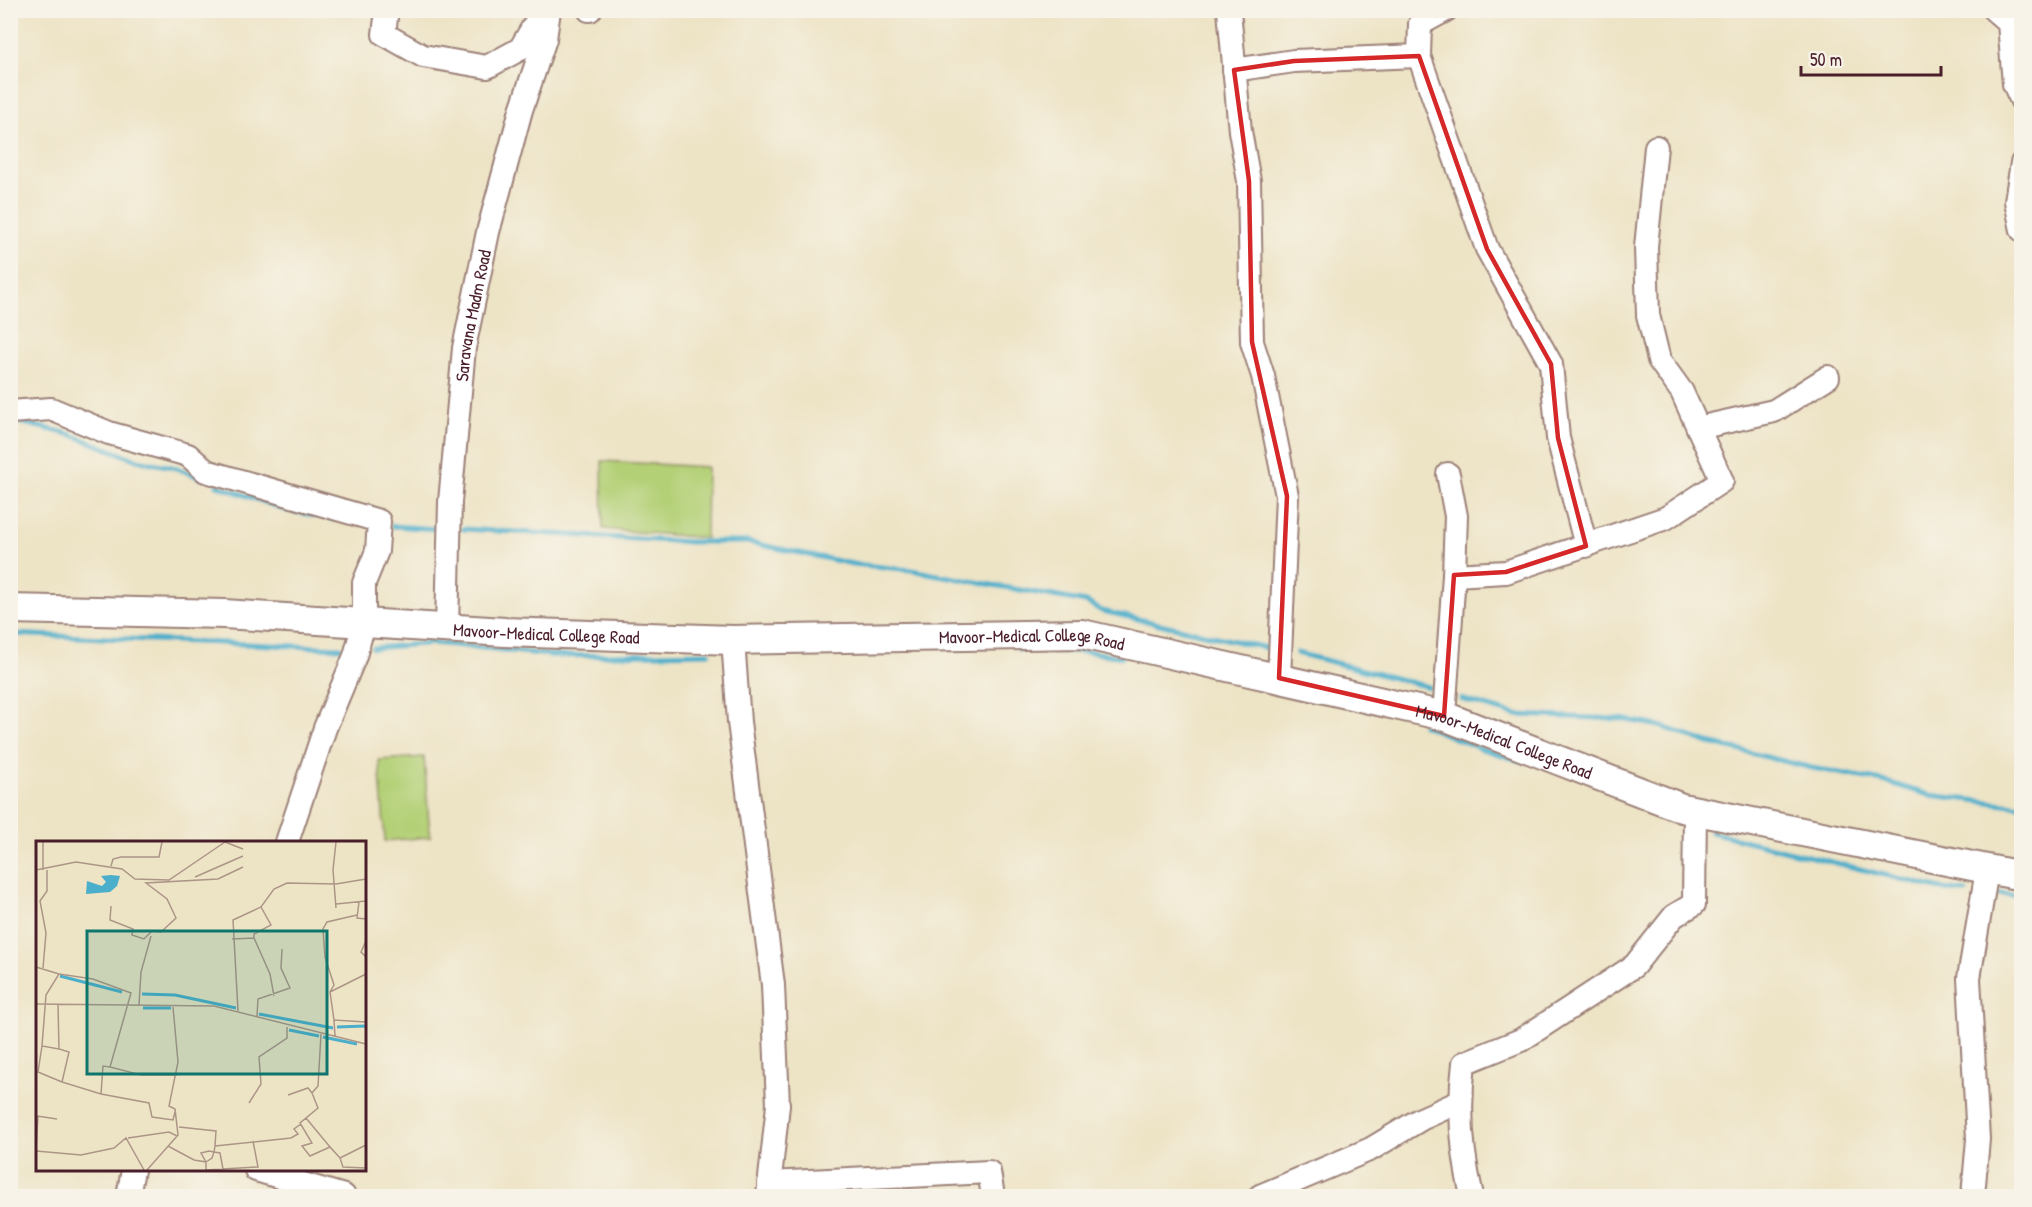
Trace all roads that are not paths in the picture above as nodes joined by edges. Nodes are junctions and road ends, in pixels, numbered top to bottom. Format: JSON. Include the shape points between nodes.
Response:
{"nodes":[{"id":1,"x":387,"y":10,"type":"edge"},
{"id":2,"x":543,"y":10,"type":"edge"},
{"id":3,"x":549,"y":10,"type":"edge"},
{"id":4,"x":1229,"y":10,"type":"edge"},
{"id":5,"x":1446,"y":10,"type":"edge"},
{"id":6,"x":1994,"y":10,"type":"edge"},
{"id":7,"x":1419,"y":56,"type":"junction"},
{"id":8,"x":1234,"y":70,"type":"junction"},
{"id":9,"x":2022,"y":101,"type":"edge"},
{"id":10,"x":1656,"y":147,"type":"dead end"},
{"id":11,"x":2022,"y":164,"type":"edge"},
{"id":12,"x":2022,"y":230,"type":"edge"},
{"id":13,"x":1828,"y":376,"type":"dead end"},
{"id":14,"x":10,"y":412,"type":"edge"},
{"id":15,"x":1698,"y":428,"type":"junction"},
{"id":16,"x":1448,"y":474,"type":"dead end"},
{"id":17,"x":1586,"y":546,"type":"junction"},
{"id":18,"x":1454,"y":575,"type":"junction"},
{"id":19,"x":10,"y":609,"type":"edge"},
{"id":20,"x":364,"y":623,"type":"junction"},
{"id":21,"x":447,"y":629,"type":"junction"},
{"id":22,"x":733,"y":640,"type":"junction"},
{"id":23,"x":1279,"y":678,"type":"junction"},
{"id":24,"x":1444,"y":716,"type":"junction"},
{"id":25,"x":1695,"y":811,"type":"junction"},
{"id":26,"x":288,"y":841,"type":"edge"},
{"id":27,"x":1987,"y":870,"type":"junction"},
{"id":28,"x":2022,"y":876,"type":"edge"},
{"id":29,"x":1459,"y":1102,"type":"junction"},
{"id":30,"x":133,"y":1171,"type":"edge"},
{"id":31,"x":259,"y":1171,"type":"edge"},
{"id":32,"x":769,"y":1190,"type":"edge"},
{"id":33,"x":128,"y":1197,"type":"edge"},
{"id":34,"x":344,"y":1197,"type":"edge"},
{"id":35,"x":993,"y":1197,"type":"edge"},
{"id":36,"x":1260,"y":1197,"type":"edge"},
{"id":37,"x":1472,"y":1197,"type":"edge"},
{"id":38,"x":1973,"y":1197,"type":"edge"}],
"edges":[{"from":1,"to":2,"type":"street","via":[[384,34],[423,56],[487,67],[520,50]]},
{"from":3,"to":21,"type":"street","name":"Saravana Madm Road","via":[[545,39],[488,232],[464,348],[450,502]]},
{"from":4,"to":8,"type":"street"},
{"from":5,"to":7,"type":"street","via":[[1420,24]]},
{"from":6,"to":9,"type":"street","via":[[2008,24],[2014,84]]},
{"from":7,"to":8,"type":"street","via":[[1294,61]]},
{"from":7,"to":17,"type":"street","via":[[1487,249],[1551,364],[1558,438]]},
{"from":8,"to":23,"type":"street","via":[[1249,181],[1252,342],[1263,376],[1287,496]]},
{"from":10,"to":15,"type":"street","via":[[1646,247],[1648,315],[1659,360],[1682,392]]},
{"from":11,"to":12,"type":"street","via":[[2016,201]]},
{"from":13,"to":15,"type":"street","via":[[1774,411]]},
{"from":14,"to":20,"type":"street","via":[[51,409],[109,433],[188,455],[206,471],[379,520],[377,552],[364,583]]},
{"from":15,"to":17,"type":"street","via":[[1722,481],[1666,518]]},
{"from":16,"to":18,"type":"street","via":[[1456,516]]},
{"from":17,"to":18,"type":"street","via":[[1506,573]]},
{"from":18,"to":24,"type":"street"},
{"from":19,"to":20,"type":"main road","name":"Mavoor-Medical College Road","via":[[224,614]]},
{"from":20,"to":21,"type":"main road","name":"Mavoor-Medical College Road"},
{"from":20,"to":26,"type":"street"},
{"from":21,"to":22,"type":"main road","name":"Mavoor-Medical College Road"},
{"from":22,"to":23,"type":"main road","name":"Mavoor-Medical College Road","via":[[1082,634]]},
{"from":22,"to":32,"type":"street","via":[[743,753],[773,985],[778,1106]]},
{"from":23,"to":24,"type":"main road","name":"Mavoor-Medical College Road"},
{"from":24,"to":25,"type":"main road","name":"Mavoor-Medical College Road"},
{"from":25,"to":27,"type":"main road","name":"Mavoor-Medical College Road"},
{"from":25,"to":29,"type":"street","via":[[1694,904],[1674,916],[1634,966],[1521,1040],[1464,1063]]},
{"from":27,"to":28,"type":"main road","name":"Mavoor-Medical College Road"},
{"from":27,"to":38,"type":"street","via":[[1969,978],[1978,1139]]},
{"from":29,"to":36,"type":"street","via":[[1420,1119],[1371,1149]]},
{"from":29,"to":37,"type":"street","via":[[1461,1148]]},
{"from":30,"to":33,"type":"street"},
{"from":31,"to":34,"type":"street"},
{"from":32,"to":35,"type":"street","via":[[989,1172]]}]}
